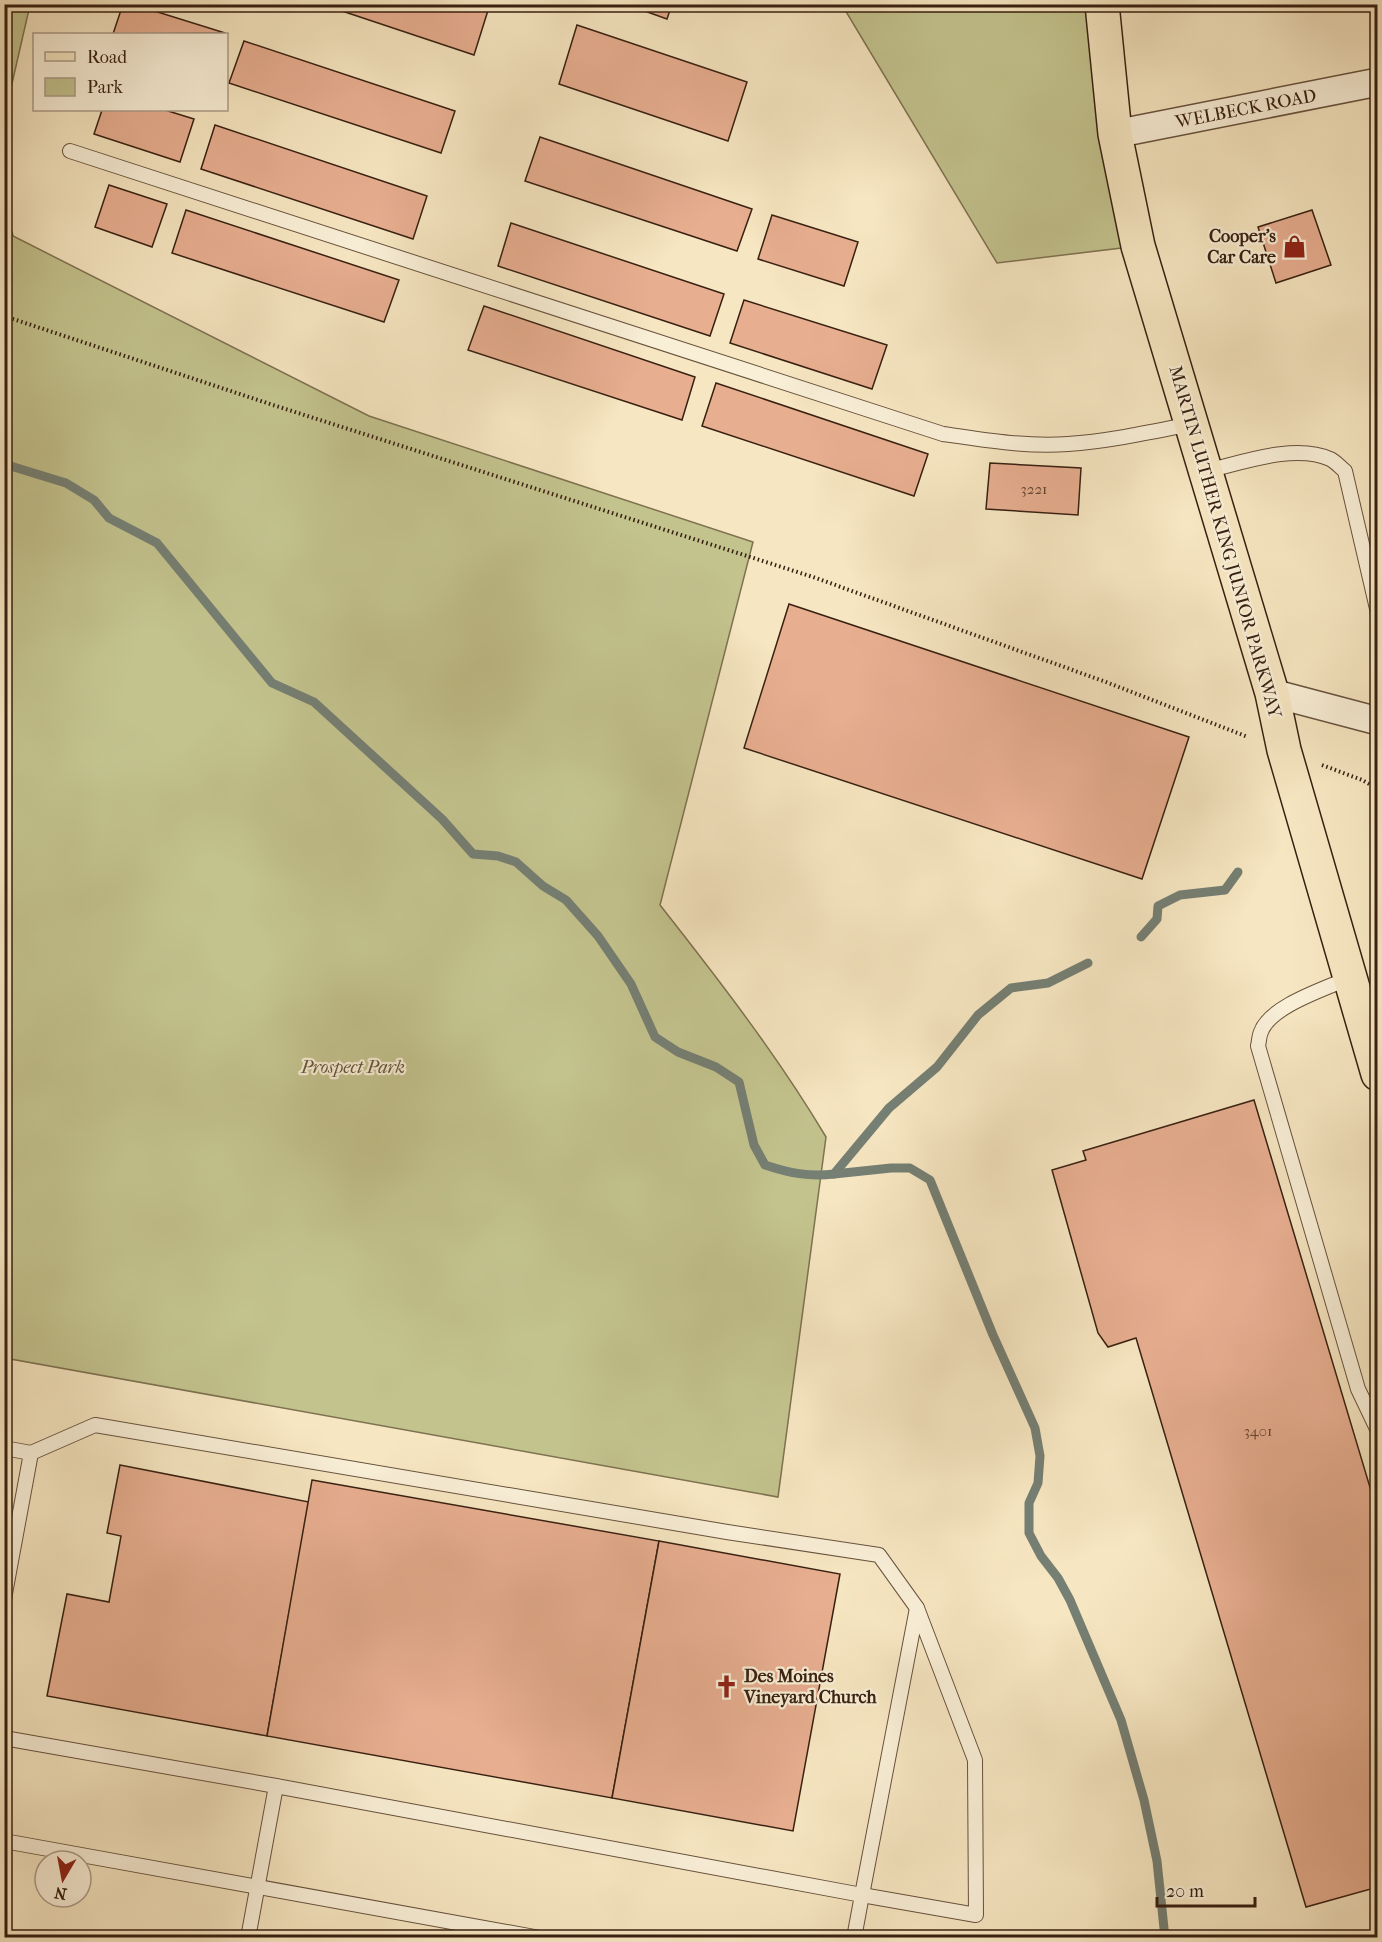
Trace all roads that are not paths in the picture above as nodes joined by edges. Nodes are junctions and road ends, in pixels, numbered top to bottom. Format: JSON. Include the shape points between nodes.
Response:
{"nodes":[{"id":1,"x":1102,"y":4,"type":"edge"},
{"id":2,"x":1377,"y":82,"type":"edge"},
{"id":3,"x":1115,"y":134,"type":"junction"},
{"id":4,"x":70,"y":151,"type":"dead end"},
{"id":5,"x":1191,"y":424,"type":"junction"},
{"id":6,"x":1206,"y":471,"type":"junction"},
{"id":7,"x":1377,"y":613,"type":"edge"},
{"id":8,"x":1272,"y":693,"type":"junction"},
{"id":9,"x":1377,"y":721,"type":"edge"},
{"id":10,"x":1349,"y":978,"type":"junction"},
{"id":11,"x":1377,"y":1074,"type":"edge"},
{"id":12,"x":1377,"y":1431,"type":"edge"},
{"id":13,"x":4,"y":1448,"type":"edge"},
{"id":14,"x":32,"y":1453,"type":"junction"},
{"id":15,"x":10,"y":1534,"type":"edge"},
{"id":16,"x":4,"y":1599,"type":"edge"},
{"id":17,"x":917,"y":1608,"type":"junction"},
{"id":18,"x":4,"y":1738,"type":"edge"},
{"id":19,"x":276,"y":1786,"type":"junction"},
{"id":20,"x":4,"y":1841,"type":"edge"},
{"id":21,"x":258,"y":1886,"type":"junction"},
{"id":22,"x":862,"y":1895,"type":"junction"},
{"id":23,"x":4,"y":1936,"type":"edge"},
{"id":24,"x":10,"y":1938,"type":"edge"},
{"id":25,"x":248,"y":1938,"type":"edge"},
{"id":26,"x":540,"y":1938,"type":"edge"},
{"id":27,"x":854,"y":1938,"type":"edge"}],
"edges":[{"from":1,"to":3,"type":"main road","name":"MARTIN LUTHER KING JUNIOR PARKWAY"},
{"from":2,"to":3,"type":"street","name":"WELBECK ROAD"},
{"from":3,"to":5,"type":"main road","name":"MARTIN LUTHER KING JUNIOR PARKWAY","via":[[1138,246]]},
{"from":4,"to":5,"type":"lane","via":[[943,434],[1003,443],[1066,444]]},
{"from":5,"to":6,"type":"main road","name":"MARTIN LUTHER KING JUNIOR PARKWAY"},
{"from":6,"to":7,"type":"lane","via":[[1287,453],[1331,459],[1344,471]]},
{"from":6,"to":8,"type":"main road","name":"MARTIN LUTHER KING JUNIOR PARKWAY"},
{"from":8,"to":9,"type":"street"},
{"from":8,"to":10,"type":"main road","name":"MARTIN LUTHER KING JUNIOR PARKWAY","via":[[1284,750]]},
{"from":10,"to":11,"type":"main road","name":"MARTIN LUTHER KING JUNIOR PARKWAY"},
{"from":10,"to":12,"type":"lane","via":[[1291,1004],[1270,1018],[1261,1031],[1258,1046],[1358,1389]]},
{"from":13,"to":14,"type":"lane"},
{"from":14,"to":15,"type":"lane"},
{"from":14,"to":17,"type":"lane","via":[[95,1425],[879,1555]]},
{"from":15,"to":16,"type":"lane"},
{"from":17,"to":22,"type":"lane"},
{"from":17,"to":22,"type":"lane","via":[[975,1760],[976,1915]]},
{"from":18,"to":19,"type":"lane"},
{"from":19,"to":21,"type":"lane"},
{"from":19,"to":22,"type":"lane"},
{"from":20,"to":21,"type":"lane"},
{"from":21,"to":25,"type":"lane"},
{"from":21,"to":26,"type":"lane"},
{"from":22,"to":27,"type":"lane"},
{"from":23,"to":24,"type":"lane"}]}
